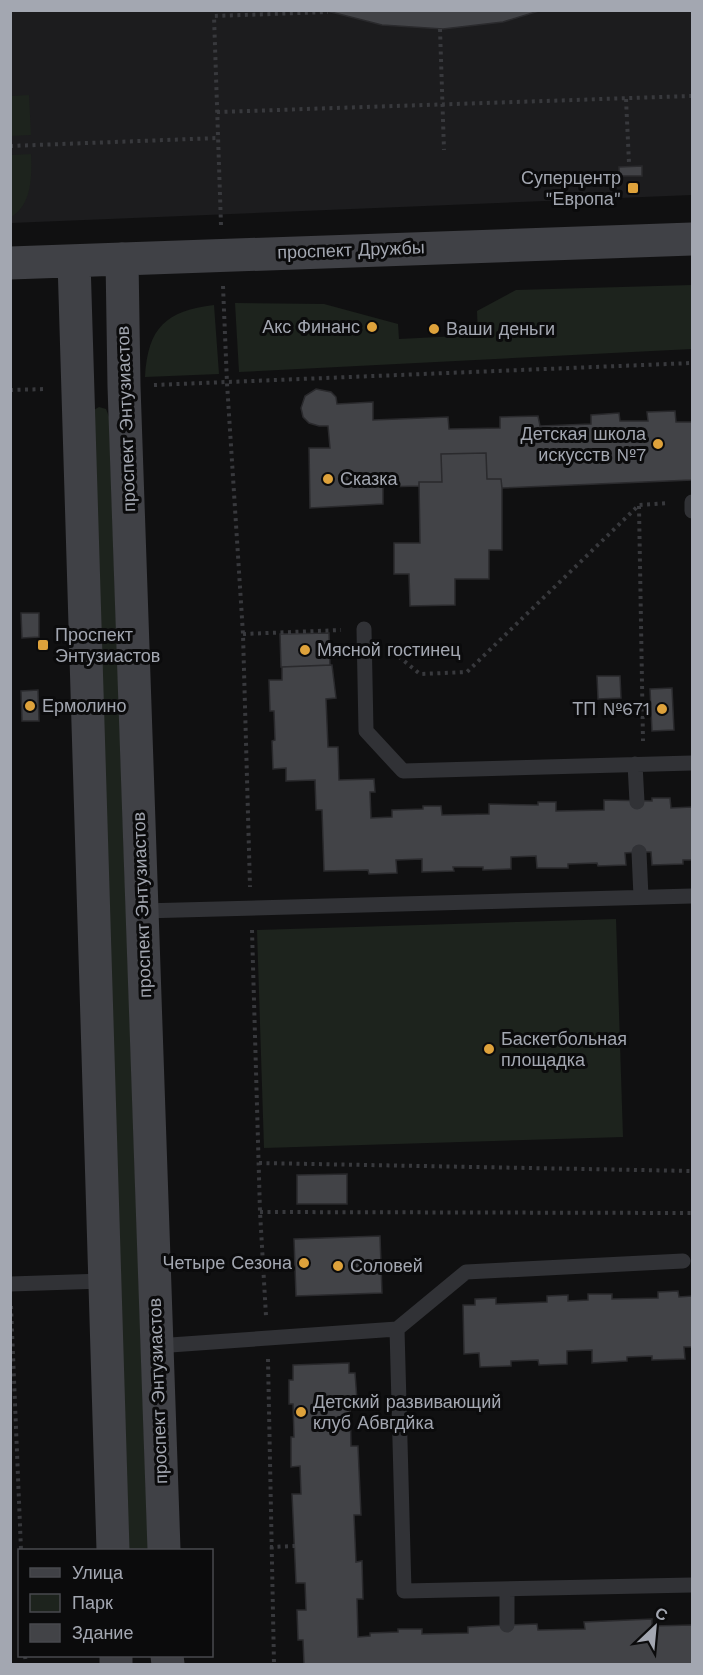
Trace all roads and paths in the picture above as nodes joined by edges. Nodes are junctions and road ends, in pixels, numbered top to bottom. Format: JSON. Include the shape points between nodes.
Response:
{"nodes":[{"id":1,"x":328,"y":12,"type":"edge"},
{"id":2,"x":440,"y":29,"type":"dead end"},
{"id":3,"x":693,"y":96,"type":"edge"},
{"id":4,"x":626,"y":99,"type":"junction"},
{"id":5,"x":443,"y":104,"type":"junction"},
{"id":6,"x":217,"y":112,"type":"junction"},
{"id":7,"x":218,"y":138,"type":"junction"},
{"id":8,"x":10,"y":146,"type":"edge"},
{"id":9,"x":444,"y":150,"type":"dead end"},
{"id":10,"x":629,"y":163,"type":"dead end"},
{"id":11,"x":693,"y":239,"type":"edge"},
{"id":12,"x":222,"y":255,"type":"junction"},
{"id":13,"x":122,"y":259,"type":"junction"},
{"id":14,"x":74,"y":261,"type":"junction"},
{"id":15,"x":10,"y":263,"type":"edge"},
{"id":16,"x":693,"y":363,"type":"edge"},
{"id":17,"x":227,"y":383,"type":"junction"},
{"id":18,"x":124,"y":386,"type":"junction"},
{"id":19,"x":76,"y":388,"type":"junction"},
{"id":20,"x":10,"y":390,"type":"edge"},
{"id":21,"x":692,"y":502,"type":"edge"},
{"id":22,"x":639,"y":505,"type":"junction"},
{"id":23,"x":693,"y":511,"type":"edge"},
{"id":24,"x":364,"y":629,"type":"junction"},
{"id":25,"x":243,"y":634,"type":"junction"},
{"id":26,"x":693,"y":763,"type":"edge"},
{"id":27,"x":640,"y":764,"type":"junction"},
{"id":28,"x":637,"y":802,"type":"dead end"},
{"id":29,"x":639,"y":852,"type":"dead end"},
{"id":30,"x":693,"y":896,"type":"edge"},
{"id":31,"x":641,"y":897,"type":"junction"},
{"id":32,"x":251,"y":907,"type":"junction"},
{"id":33,"x":142,"y":910,"type":"junction"},
{"id":34,"x":259,"y":1163,"type":"junction"},
{"id":35,"x":693,"y":1171,"type":"edge"},
{"id":36,"x":260,"y":1212,"type":"junction"},
{"id":37,"x":693,"y":1213,"type":"edge"},
{"id":38,"x":683,"y":1262,"type":"dead end"},
{"id":39,"x":104,"y":1281,"type":"junction"},
{"id":40,"x":10,"y":1284,"type":"edge"},
{"id":41,"x":10,"y":1297,"type":"edge"},
{"id":42,"x":397,"y":1329,"type":"junction"},
{"id":43,"x":11,"y":1335,"type":"edge"},
{"id":44,"x":267,"y":1338,"type":"junction"},
{"id":45,"x":156,"y":1346,"type":"junction"},
{"id":46,"x":295,"y":1546,"type":"dead end"},
{"id":47,"x":270,"y":1547,"type":"junction"},
{"id":48,"x":21,"y":1549,"type":"edge"},
{"id":49,"x":113,"y":1549,"type":"edge"},
{"id":50,"x":164,"y":1549,"type":"edge"},
{"id":51,"x":693,"y":1585,"type":"edge"},
{"id":52,"x":507,"y":1589,"type":"junction"},
{"id":53,"x":507,"y":1625,"type":"dead end"},
{"id":54,"x":274,"y":1665,"type":"edge"}],
"edges":[{"from":1,"to":6,"type":"path","via":[[214,16]]},
{"from":2,"to":5,"type":"path"},
{"from":3,"to":4,"type":"path"},
{"from":4,"to":5,"type":"path"},
{"from":4,"to":10,"type":"path"},
{"from":5,"to":6,"type":"path"},
{"from":5,"to":9,"type":"path"},
{"from":6,"to":7,"type":"path"},
{"from":7,"to":8,"type":"path"},
{"from":7,"to":12,"type":"path"},
{"from":11,"to":12,"type":"main road","name":"проспект Дружбы"},
{"from":12,"to":13,"type":"main road","name":"проспект Дружбы"},
{"from":12,"to":17,"type":"path"},
{"from":13,"to":14,"type":"main road","name":"проспект Дружбы"},
{"from":13,"to":18,"type":"main road","name":"проспект Энтузиастов"},
{"from":14,"to":15,"type":"main road","name":"проспект Дружбы"},
{"from":14,"to":19,"type":"main road"},
{"from":16,"to":17,"type":"path"},
{"from":17,"to":18,"type":"path"},
{"from":17,"to":25,"type":"path"},
{"from":18,"to":33,"type":"main road","name":"проспект Энтузиастов"},
{"from":19,"to":20,"type":"path"},
{"from":19,"to":39,"type":"main road"},
{"from":21,"to":22,"type":"path"},
{"from":21,"to":23,"type":"lane"},
{"from":22,"to":24,"type":"path","via":[[467,672],[420,674]]},
{"from":22,"to":27,"type":"path"},
{"from":24,"to":25,"type":"path"},
{"from":24,"to":27,"type":"lane","via":[[366,731],[403,771]]},
{"from":25,"to":32,"type":"path"},
{"from":26,"to":27,"type":"lane"},
{"from":27,"to":28,"type":"lane"},
{"from":29,"to":31,"type":"lane"},
{"from":30,"to":31,"type":"lane"},
{"from":31,"to":32,"type":"lane"},
{"from":32,"to":33,"type":"lane"},
{"from":32,"to":34,"type":"path"},
{"from":33,"to":45,"type":"main road","name":"проспект Энтузиастов"},
{"from":34,"to":35,"type":"path"},
{"from":34,"to":36,"type":"path"},
{"from":36,"to":37,"type":"path"},
{"from":36,"to":44,"type":"path"},
{"from":38,"to":42,"type":"lane","via":[[465,1272]]},
{"from":39,"to":40,"type":"lane"},
{"from":39,"to":49,"type":"main road"},
{"from":41,"to":43,"type":"path"},
{"from":42,"to":44,"type":"lane"},
{"from":42,"to":52,"type":"lane","via":[[404,1591]]},
{"from":43,"to":48,"type":"path"},
{"from":44,"to":45,"type":"lane"},
{"from":44,"to":47,"type":"path"},
{"from":45,"to":50,"type":"main road","name":"проспект Энтузиастов"},
{"from":46,"to":47,"type":"path"},
{"from":47,"to":54,"type":"path"},
{"from":51,"to":52,"type":"lane"},
{"from":52,"to":53,"type":"lane"}]}
